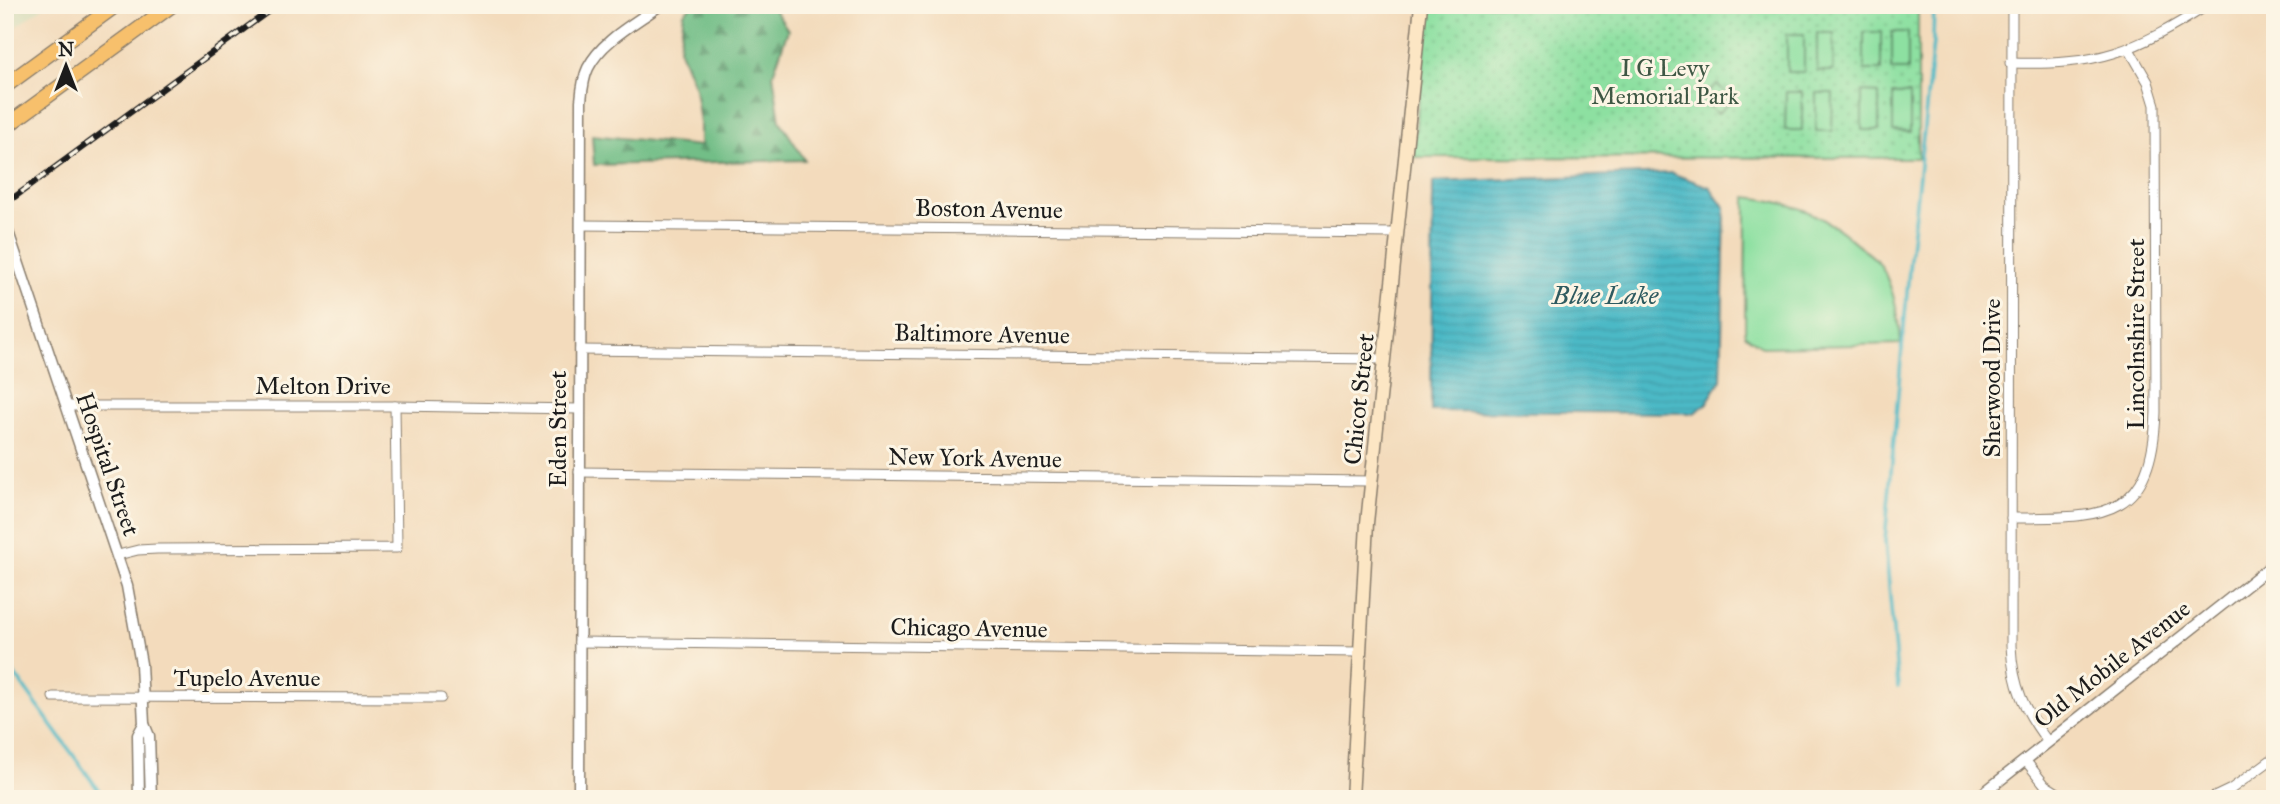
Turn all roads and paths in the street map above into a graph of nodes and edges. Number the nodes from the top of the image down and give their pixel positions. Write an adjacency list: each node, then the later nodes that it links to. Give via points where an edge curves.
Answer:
1 (116, 5): 9 (main road)
2 (172, 5): 10 (main road)
3 (660, 5): 12 (street, Eden Street, via 616,37 592,62 584,80)
4 (1421, 5): 13 (main road, Chicot Street)
5 (2012, 5): 8 (street, Sherwood Drive)
6 (2207, 5): 7 (street)
7 (2129, 49): 8 (street, via 2066,64); 21 (street, Lincolnshire Street, via 2155,105 2156,412 2152,456 2133,493 2109,509 2081,517)
8 (2010, 63): 21 (street, Sherwood Drive)
9 (5, 86)
10 (5, 127)
11 (5, 223): 17 (street, Hospital Street)
12 (581, 225): 13 (street, Boston Avenue); 14 (street, Eden Street)
13 (1397, 233): 15 (main road, Chicot Street)
14 (580, 350): 15 (street, Baltimore Avenue); 18 (street, Eden Street)
15 (1384, 359): 20 (main road, Chicot Street)
16 (395, 405): 17 (street, Melton Drive); 18 (street, Melton Drive); 22 (street, via 397,548 157,550)
17 (67, 406): 22 (street, Hospital Street)
18 (579, 409): 19 (street, Eden Street)
19 (579, 472): 20 (street, New York Avenue); 24 (street, Eden Street)
20 (1371, 481): 25 (main road, Chicot Street)
21 (2011, 518): 30 (street, Sherwood Drive, via 2012,664 2021,701)
22 (118, 555): 27 (street, Hospital Street, via 133,612)
23 (2275, 563): 30 (street, Old Mobile Avenue)
24 (579, 642): 25 (street, Chicago Avenue); 35 (street, Eden Street)
25 (1359, 652): 36 (main road, Chicot Street)
26 (53, 697): 27 (street, Tupelo Avenue)
27 (144, 697): 28 (street, Tupelo Avenue); 29 (street, Hospital Street)
28 (441, 698)
29 (145, 724): 33 (street, Hospital Street, via 138,735); 34 (street, Hospital Street)
30 (2048, 742): 32 (street, Old Mobile Avenue)
31 (2275, 757): 39 (street)
32 (2025, 760): 37 (street, Old Mobile Avenue); 38 (street, via 2045,785)
33 (139, 799)
34 (151, 799)
35 (579, 799)
36 (1352, 799)
37 (1976, 799)
38 (2067, 799)
39 (2210, 799)

